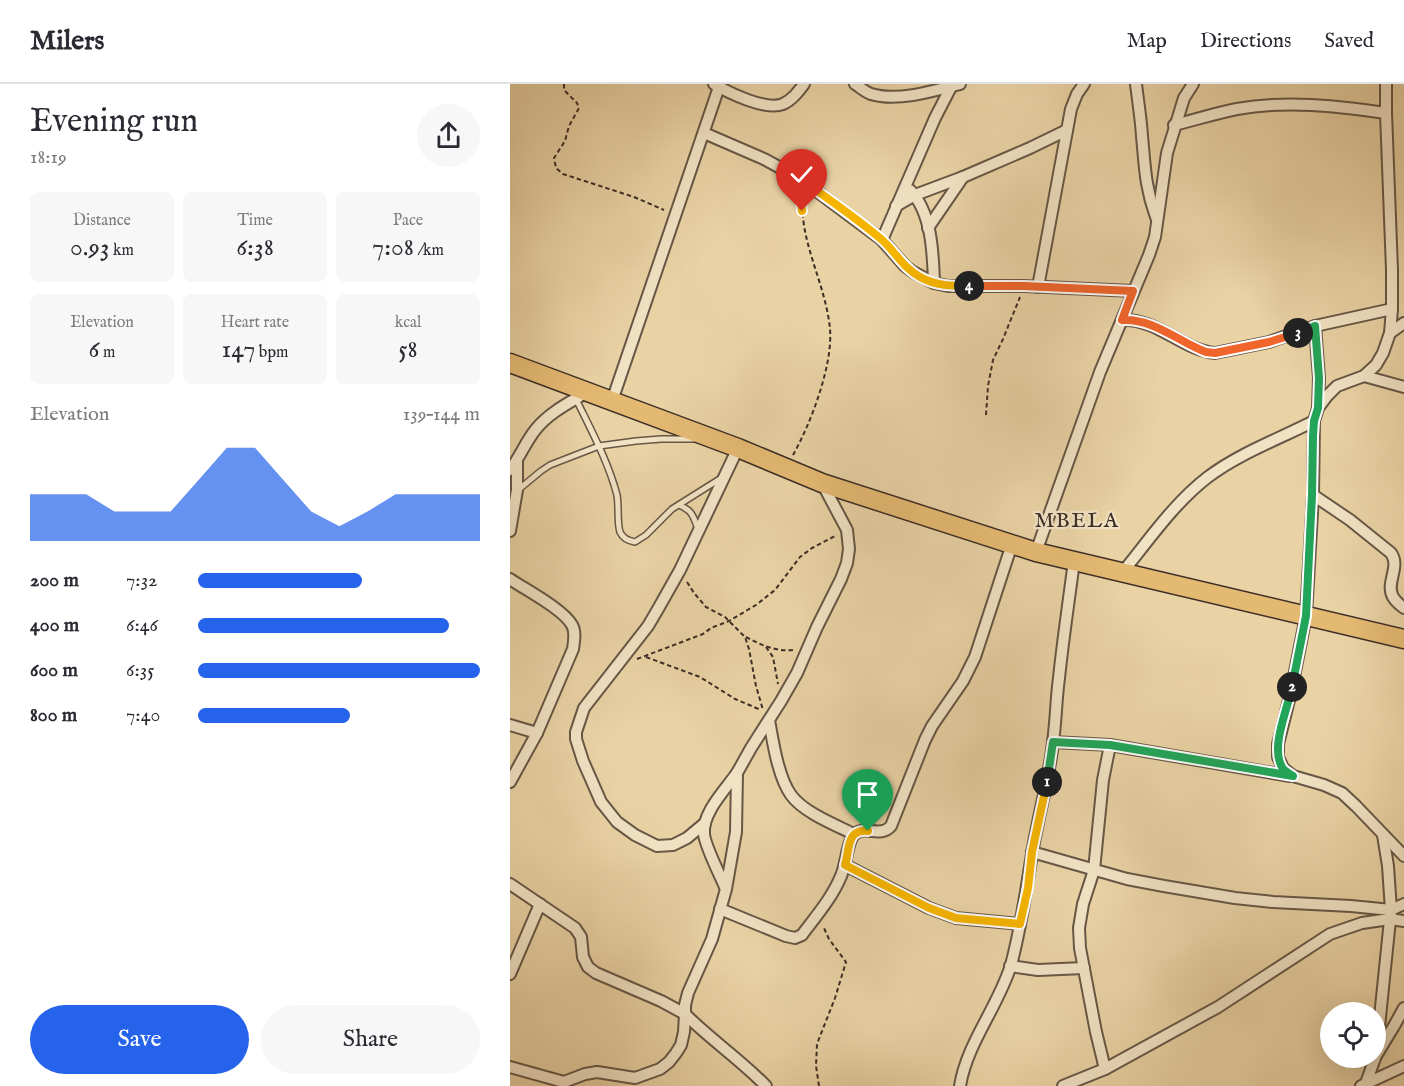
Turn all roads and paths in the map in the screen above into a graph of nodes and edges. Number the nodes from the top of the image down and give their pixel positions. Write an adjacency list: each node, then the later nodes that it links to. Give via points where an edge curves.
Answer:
1 (564, 84): 19 (path, via 564,90 579,108 554,158 556,168 562,174)
2 (804, 84): 8 (street, via 794,97 771,106)
3 (855, 84): 9 (street, via 869,93 896,97)
4 (1084, 84): 12 (street, via 1071,109)
5 (1136, 84): 20 (street, via 1146,181)
6 (1193, 84): 11 (street)
7 (1386, 84): 10 (street)
8 (717, 85): 13 (street)
9 (956, 85): 16 (street, via 935,118)
10 (1386, 112): 11 (street, via 1278,105 1236,109); 27 (street)
11 (1174, 126): 20 (street)
12 (1068, 130): 14 (street); 25 (street)
13 (704, 133): 15 (street); 19 (street)
14 (963, 177): 17 (street); 21 (street)
15 (799, 178): 22 (street); 44 (path, via 805,235 827,310 830,340 811,418)
16 (905, 184): 17 (street); 18 (street)
17 (915, 195): 18 (street); 21 (street)
18 (896, 206): 22 (street)
19 (675, 215): 36 (street)
20 (1157, 218): 26 (street, via 1155,237)
21 (928, 228): 23 (street)
22 (882, 240): 23 (street, via 904,266)
23 (934, 283): 24 (street)
24 (1024, 286): 25 (street); 38 (path, via 993,360)
25 (1038, 287): 26 (street)
26 (1133, 291): 28 (street)
27 (1392, 309): 30 (street); 31 (street)
28 (1122, 320): 30 (street, via 1139,320 1215,353 1269,342); 55 (street)
29 (1404, 323): 31 (street)
30 (1315, 326): 37 (street)
31 (1390, 333): 33 (street, via 1376,365)
32 (510, 363): 35 (highway)
33 (1364, 376): 34 (street); 37 (street, via 1337,386)
34 (1404, 387)
35 (581, 395): 36 (highway); 41 (lane); 43 (street, via 536,429)
36 (612, 401): 40 (highway)
37 (1318, 408): 39 (street)
38 (986, 415)
39 (1314, 421): 49 (street); 58 (street, via 1208,477 1171,513)
40 (713, 439): 41 (lane, via 661,439); 42 (highway)
41 (599, 446): 48 (lane, via 550,465); 50 (lane, via 617,497 622,536 635,542)
42 (738, 448): 44 (highway); 46 (street)
43 (517, 460): 45 (street); 48 (street)
44 (786, 468): 47 (highway)
45 (510, 470)
46 (723, 476): 50 (lane); 51 (street)
47 (822, 483): 52 (street); 54 (highway)
48 (517, 490): 53 (street)
49 (1312, 495): 60 (street, via 1391,553 1396,564 1391,593); 61 (street)
50 (679, 505): 51 (lane, via 693,514)
51 (698, 529): 57 (street)
52 (848, 530): 62 (path, via 800,557 775,590); 66 (street, via 849,549 842,579)
53 (510, 531)
54 (1012, 544): 55 (highway); 79 (street, via 975,657 925,740 891,826 884,832 861,830)
55 (1036, 552): 56 (highway)
56 (1074, 561): 58 (highway); 73 (street)
57 (680, 570): 62 (path, via 706,607); 68 (street, via 648,626)
58 (1122, 573): 61 (highway)
59 (510, 579): 72 (street, via 555,608 573,626 575,636)
60 (1404, 608)
61 (1306, 616): 64 (highway); 76 (street, via 1278,744 1283,768)
62 (729, 621): 63 (path); 67 (path)
63 (745, 637): 65 (path); 67 (path, via 763,711 700,677)
64 (1404, 639)
65 (765, 647): 66 (path, via 786,651); 69 (path, via 772,657)
66 (809, 648): 69 (street)
67 (644, 656): 68 (path)
68 (617, 666): 78 (street, via 584,708 576,732 601,802 617,822 657,846 687,838)
69 (782, 701): 70 (street)
70 (769, 720): 75 (street); 79 (street, via 781,775 791,796 808,811)
71 (510, 725): 72 (street)
72 (537, 733): 77 (street)
73 (1053, 742): 74 (street); 81 (street)
74 (1110, 745): 76 (street); 84 (street)
75 (737, 773): 78 (street); 86 (street, via 736,832)
76 (1293, 776): 80 (street, via 1342,793)
77 (510, 782)
78 (705, 823): 86 (street, via 704,836)
79 (854, 834): 83 (street)
80 (1383, 835): 82 (street); 91 (street)
81 (1032, 852): 84 (street); 93 (street)
82 (1404, 856)
83 (845, 865): 90 (street); 93 (street, via 947,915)
84 (1094, 870): 91 (street, via 1235,898 1351,906); 95 (street, via 1079,928)
85 (510, 884): 87 (street)
86 (726, 889): 89 (street)
87 (540, 904): 96 (street); 99 (street, via 575,928 588,967)
88 (1404, 904): 91 (street)
89 (720, 909): 90 (street, via 795,938 802,935); 99 (street, via 712,939 688,993)
90 (820, 911): 107 (path, via 825,931 846,962 817,1044)
91 (1391, 914): 92 (street); 97 (street); 104 (street, via 1330,934 1218,1007)
92 (1404, 921)
93 (1020, 924): 94 (street)
94 (1010, 966): 95 (street, via 1038,970); 108 (street, via 965,1065)
95 (1084, 968): 104 (street)
96 (510, 974)
97 (1381, 1002)
98 (1404, 1008): 100 (street)
99 (685, 1014): 102 (street, via 681,1045 669,1062 635,1078 597,1072 564,1082); 106 (street)
100 (1386, 1039)
101 (1404, 1066): 105 (street)
102 (510, 1067)
103 (1370, 1068): 105 (street)
104 (1105, 1070): 109 (street)
105 (1364, 1085)
106 (766, 1086)
107 (819, 1086)
108 (960, 1086)
109 (1063, 1086)

